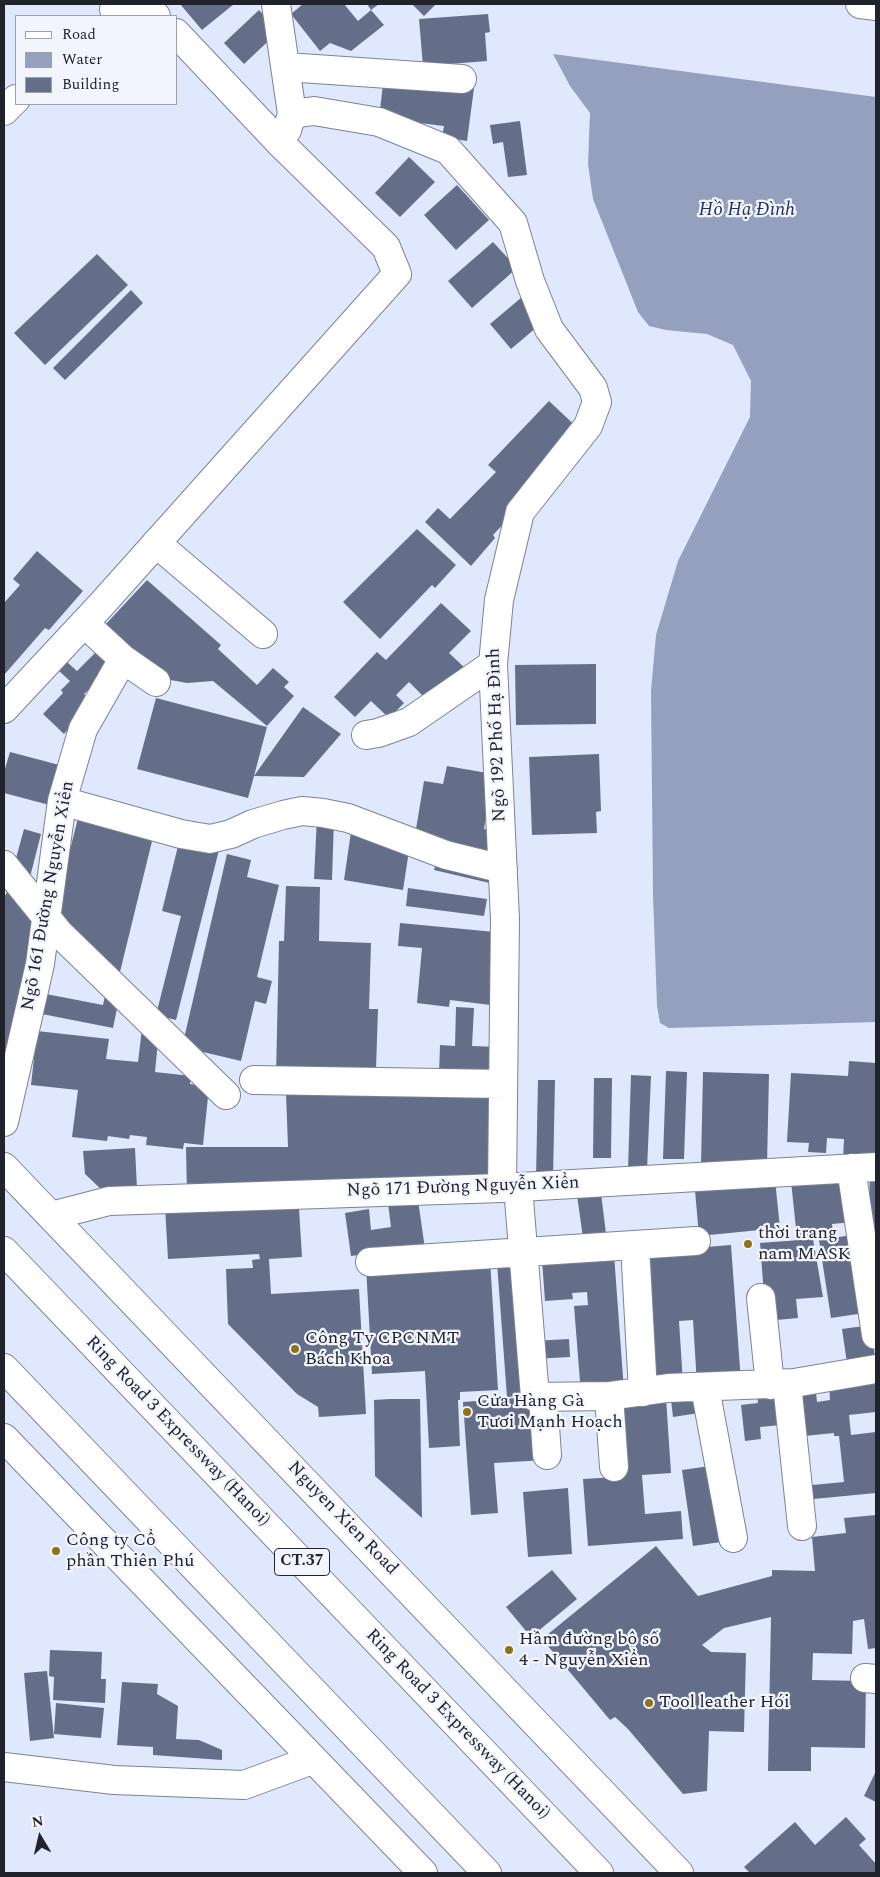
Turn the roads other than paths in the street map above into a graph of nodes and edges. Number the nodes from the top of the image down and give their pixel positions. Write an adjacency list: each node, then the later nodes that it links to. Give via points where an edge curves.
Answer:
1 (276, 4): 7 (main road)
2 (860, 4): 3 (main road)
3 (876, 6)
4 (110, 10): 5 (main road, via 133,10)
5 (152, 15)
6 (178, 35): 12 (main road)
7 (286, 67): 8 (main road); 11 (main road)
8 (462, 79)
9 (15, 100): 10 (main road)
10 (4, 111)
11 (292, 114): 12 (main road, via 288,130); 17 (main road, Ngõ 192 Phố Hạ Đình, via 314,111 379,122 448,150 513,223 530,281 549,329 592,388 597,402 588,426 520,512 498,600)
12 (278, 141): 13 (main road, via 386,247 397,274)
13 (156, 543): 14 (main road); 15 (main road)
14 (84, 623): 16 (main road); 19 (main road)
15 (263, 634)
16 (123, 659): 18 (main road); 21 (main road, Ngõ 161 Đường Nguyễn Xiển, via 83,729)
17 (492, 664): 20 (main road, via 409,722); 23 (main road, Ngõ 192 Phố Hạ Đình)
18 (156, 682)
19 (4, 710)
20 (366, 735)
21 (62, 801): 23 (main road, via 210,839 282,815 302,811 322,813 348,818 446,855); 24 (main road, Ngõ 161 Đường Nguyễn Xiển)
22 (4, 865): 24 (main road)
23 (503, 869): 26 (main road, Ngõ 192 Phố Hạ Đình)
24 (47, 918): 27 (main road); 28 (main road, Ngõ 161 Đường Nguyễn Xiển, via 40,964)
25 (254, 1080): 26 (main road)
26 (503, 1084): 31 (main road, Ngõ 192 Phố Hạ Đình)
27 (226, 1095)
28 (4, 1122)
29 (4, 1167): 32 (main road, Nguyen Xien Road)
30 (864, 1167): 31 (main road, Ngõ 171 Đường Nguyễn Xiển); 39 (main road)
31 (510, 1188): 32 (main road, Ngõ 171 Đường Nguyễn Xiển, via 109,1201); 36 (main road, Ngõ 192 Phố Hạ Đình)
32 (51, 1216): 59 (main road, Nguyen Xien Road)
33 (696, 1242): 34 (main road)
34 (635, 1245): 36 (main road); 45 (main road)
35 (4, 1251): 58 (main road, Ring Road 3 Expressway (Hanoi) / CT.37)
36 (524, 1253): 37 (main road); 47 (main road, Ngõ 192 Phố Hạ Đình, via 533,1386 535,1397)
37 (370, 1262)
38 (761, 1298): 42 (main road)
39 (876, 1335)
40 (4, 1368): 57 (main road)
41 (876, 1369): 42 (main road)
42 (779, 1384): 44 (main road); 51 (main road)
43 (4, 1387): 56 (main road)
44 (705, 1388): 45 (main road); 52 (main road)
45 (643, 1392): 46 (main road)
46 (609, 1396): 47 (main road); 50 (main road)
47 (543, 1398): 49 (main road)
48 (4, 1438): 53 (main road)
49 (547, 1455)
50 (614, 1467)
51 (802, 1526)
52 (733, 1538)
53 (312, 1760): 54 (main road, via 244,1785 114,1780); 55 (main road)
54 (4, 1767)
55 (423, 1873)
56 (473, 1873)
57 (488, 1873)
58 (599, 1873)
59 (679, 1873)

